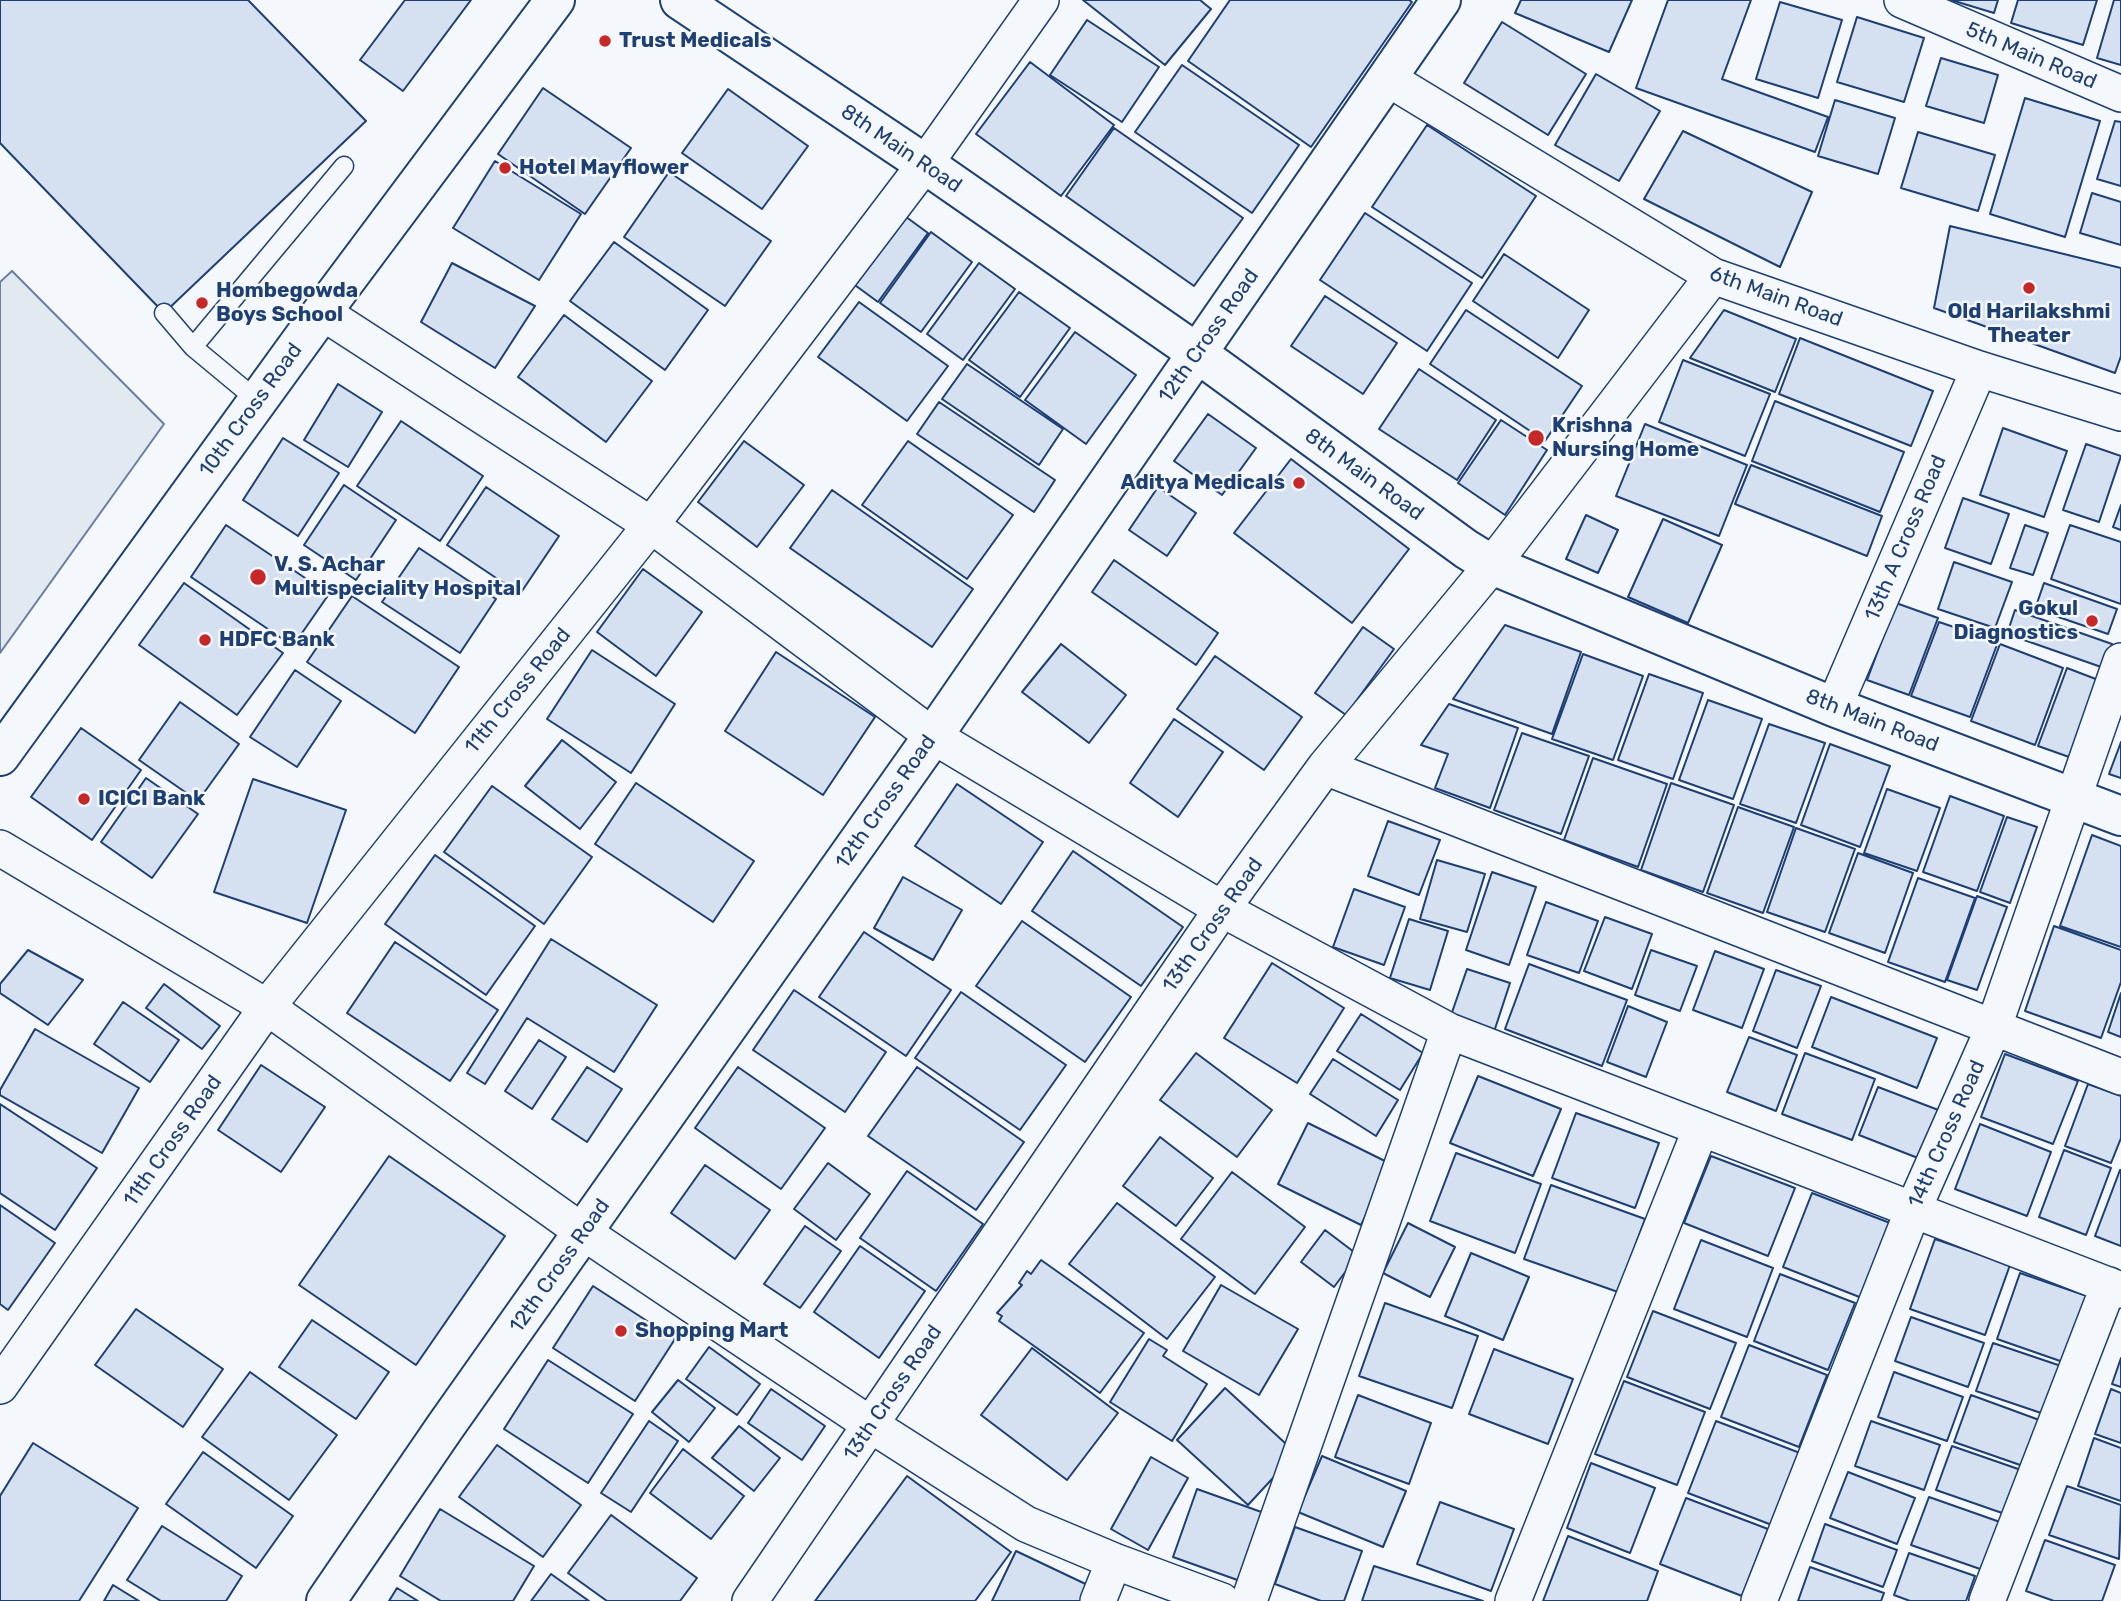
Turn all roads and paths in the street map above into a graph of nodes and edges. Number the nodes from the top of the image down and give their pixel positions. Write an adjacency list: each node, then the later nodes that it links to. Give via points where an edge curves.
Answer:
1 (555, 0): 11 (main road, 10th Cross Road)
2 (680, 0): 8 (main road, 8th Main Road)
3 (1041, 0): 8 (street, 11th Cross Road)
4 (1441, 0): 6 (main road, 12th Cross Road)
5 (1902, 0): 7 (street, 5th Main Road)
6 (1387, 78): 10 (street, 6th Main Road); 14 (main road, 12th Cross Road)
7 (2121, 94)
8 (925, 164): 14 (main road, 8th Main Road); 18 (street, 11th Cross Road)
9 (344, 166): 13 (lane)
10 (1713, 276): 15 (street, 6th Main Road); 19 (street, 13th Cross Road)
11 (322, 312): 16 (main road, 10th Cross Road); 18 (street)
12 (164, 313): 13 (lane)
13 (193, 347): 16 (lane)
14 (1197, 353): 19 (main road, 8th Main Road); 22 (main road, 12th Cross Road)
15 (1979, 369): 17 (street, 6th Main Road); 21 (street, 13th A Cross Road)
16 (258, 401): 23 (main road, 10th Cross Road)
17 (2121, 413)
18 (651, 524): 22 (street); 29 (street, 11th Cross Road)
19 (1492, 565): 21 (main road, 8th Main Road); 24 (street, 13th Cross Road)
20 (2121, 661): 25 (street, 14th Cross Road)
21 (1833, 707): 25 (main road, 8th Main Road)
22 (933, 736): 28 (street); 35 (main road, 12th Cross Road)
23 (0, 756)
24 (1325, 767): 28 (street, 13th Cross Road); 30 (street)
25 (2074, 799): 26 (main road, 8th Main Road); 30 (street, 14th Cross Road)
26 (2121, 816)
27 (0, 848): 29 (street)
28 (1222, 909): 31 (street); 38 (street, 13th Cross Road)
29 (267, 1007): 35 (street); 37 (street, 11th Cross Road)
30 (1993, 1029): 32 (street); 34 (street, 14th Cross Road)
31 (1449, 1031): 33 (street); 44 (street)
32 (2121, 1077)
33 (1701, 1128): 34 (street); 45 (street)
34 (1913, 1210): 36 (street); 46 (street, 14th Cross Road)
35 (583, 1233): 38 (street); 40 (main road, 12th Cross Road)
36 (2115, 1288): 47 (street)
37 (0, 1386)
38 (872, 1425): 39 (street, via 1026,1524); 41 (street, 13th Cross Road)
39 (1114, 1561): 42 (street); 43 (street)
40 (326, 1601)
41 (750, 1601)
42 (1098, 1601)
43 (1222, 1601)
44 (1249, 1601)
45 (1513, 1601)
46 (1759, 1601)
47 (1987, 1601)

